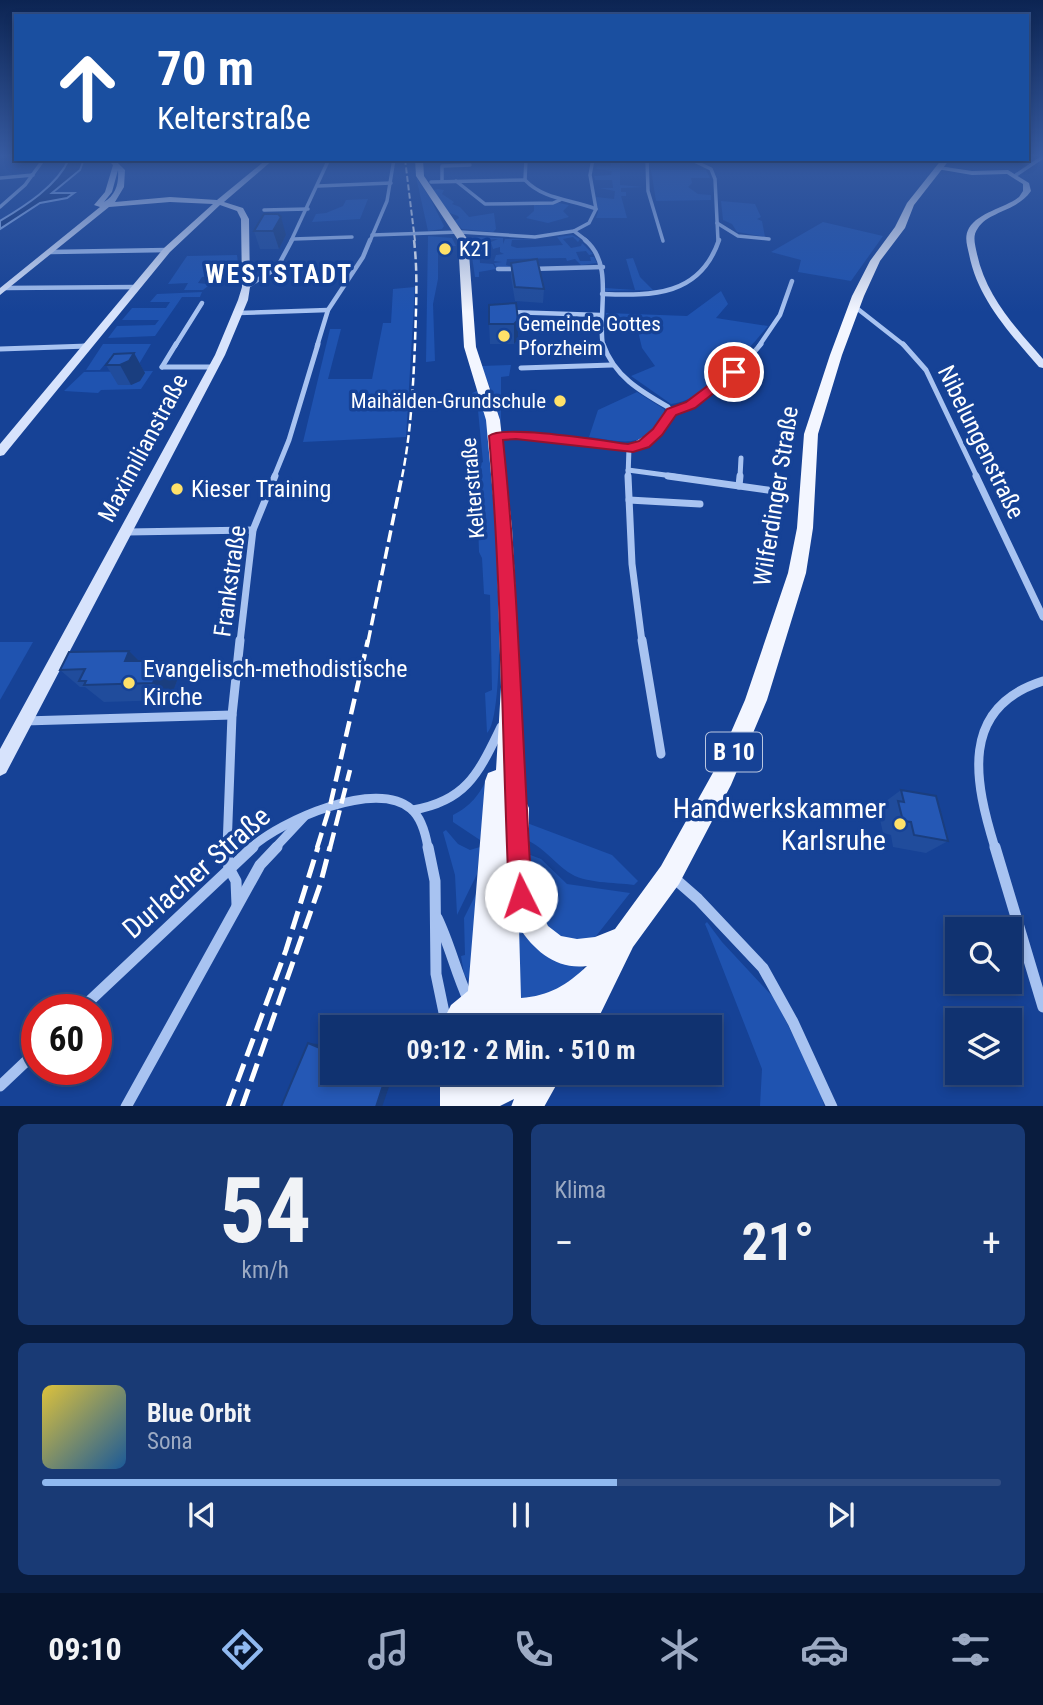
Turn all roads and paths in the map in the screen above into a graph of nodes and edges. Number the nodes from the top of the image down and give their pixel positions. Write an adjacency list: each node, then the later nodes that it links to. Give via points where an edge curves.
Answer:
1 (308, 208): 22 (street)
2 (95, 209): 25 (main road)
3 (103, 209): 25 (main road)
4 (212, 209): 16 (main road)
5 (235, 209): 15 (main road)
6 (264, 209): 7 (street)
7 (281, 209)
8 (384, 209): 20 (street, Frankstraße)
9 (443, 209): 18 (main road, Kelterstraße)
10 (596, 209): 19 (street, via 589,223)
11 (652, 209): 24 (street)
12 (717, 209): 17 (street)
13 (908, 209): 36 (main road, Wilferdinger Straße / B 10, via 900,229 870,270)
14 (1005, 209): 44 (main road, via 971,231 981,284 988,300)
15 (240, 210): 16 (main road); 32 (main road, Maximilianstraße, via 245,219)
16 (206, 214): 26 (main road)
17 (718, 223): 23 (street, via 738,236); 34 (street, via 718,246 691,281 664,292)
18 (460, 232): 19 (street, via 535,237); 20 (street); 48 (main road, Kelterstraße, via 466,259 470,347)
19 (574, 232): 28 (street, via 600,257)
20 (372, 236): 37 (street, Frankstraße)
21 (352, 237): 22 (street)
22 (293, 239): 32 (street, via 277,268)
23 (769, 239)
24 (663, 242)
25 (59, 245): 27 (main road)
26 (167, 250): 27 (street); 31 (main road)
27 (50, 252): 33 (main road)
28 (603, 267): 29 (street); 34 (street)
29 (498, 269)
30 (792, 281): 47 (street, via 776,325 748,361 691,405)
31 (138, 287): 33 (street); 41 (main road)
32 (246, 287): 38 (main road, Maximilianstraße)
33 (2, 290)
34 (602, 294): 40 (street)
35 (202, 303): 45 (street, via 162,368)
36 (854, 306): 59 (street, Nibelungenstraße, via 912,352 926,370); 69 (main road, Wilferdinger Straße / B 10, via 811,434 803,548 783,624 723,777)
37 (328, 310): 38 (street); 57 (street, Frankstraße, via 289,440)
38 (238, 313): 45 (main road, Maximilianstraße)
39 (504, 313): 40 (street)
40 (600, 315): 43 (street, via 601,340)
41 (89, 346): 42 (street); 50 (main road)
42 (2, 350)
43 (612, 365): 46 (street); 47 (street)
44 (1043, 365)
45 (213, 367): 58 (main road, Maximilianstraße)
46 (521, 368)
47 (671, 412): 49 (street, via 644,444)
48 (495, 436): 49 (street); 63 (main road, Kelterstraße, via 504,528)
49 (629, 449): 52 (street)
50 (0, 452)
51 (741, 458): 53 (street)
52 (628, 470): 53 (street); 55 (street)
53 (738, 486): 54 (street)
54 (775, 491)
55 (629, 500): 56 (street); 64 (street, via 639,621)
56 (700, 504)
57 (253, 530): 58 (street); 61 (street, Frankstraße)
58 (127, 531): 62 (main road, Maximilianstraße)
59 (1043, 617)
60 (1043, 681): 76 (street, via 1020,690 1001,706 986,729 977,764 985,815)
61 (232, 715): 62 (street); 68 (street, Frankstraße, via 225,836)
62 (24, 721): 65 (main road, Maximilianstraße)
63 (506, 725): 66 (street, Kelterstraße, via 465,791 442,804); 72 (main road, via 521,896 531,924 546,941 577,953); 77 (main road, Kelterstraße, via 504,842)
64 (661, 754)
65 (0, 767)
66 (413, 810): 67 (street, Durlacher Straße, via 374,797); 71 (street, via 430,851)
67 (306, 814): 68 (street, Durlacher Straße, via 256,844); 70 (street, via 260,865)
68 (229, 867): 70 (street, Frankstraße, via 236,881); 75 (street, Durlacher Straße)
69 (670, 875): 72 (main road, Wilferdinger Straße / B 10); 88 (street, via 763,968)
70 (236, 905): 86 (street)
71 (437, 918): 77 (street, via 451,947 455,971); 78 (street, via 434,950)
72 (624, 938): 73 (main road, Wilferdinger Straße / B 10)
73 (609, 964): 74 (main road, Wilferdinger Straße / B 10); 80 (main road, B 10)
74 (584, 988): 77 (main road, Wilferdinger Straße / B 10, via 540,1011); 79 (main road, Wilferdinger Straße / B 10)
75 (97, 994)
76 (1043, 1007)
77 (491, 1013)
78 (445, 1015)
79 (565, 1015)
80 (585, 1015)
81 (21, 1066): 84 (street)
82 (455, 1085): 87 (main road)
83 (465, 1085): 85 (main road, via 478,1094)
84 (0, 1086)
85 (509, 1092)
86 (127, 1106)
87 (454, 1106)
88 (832, 1106)

